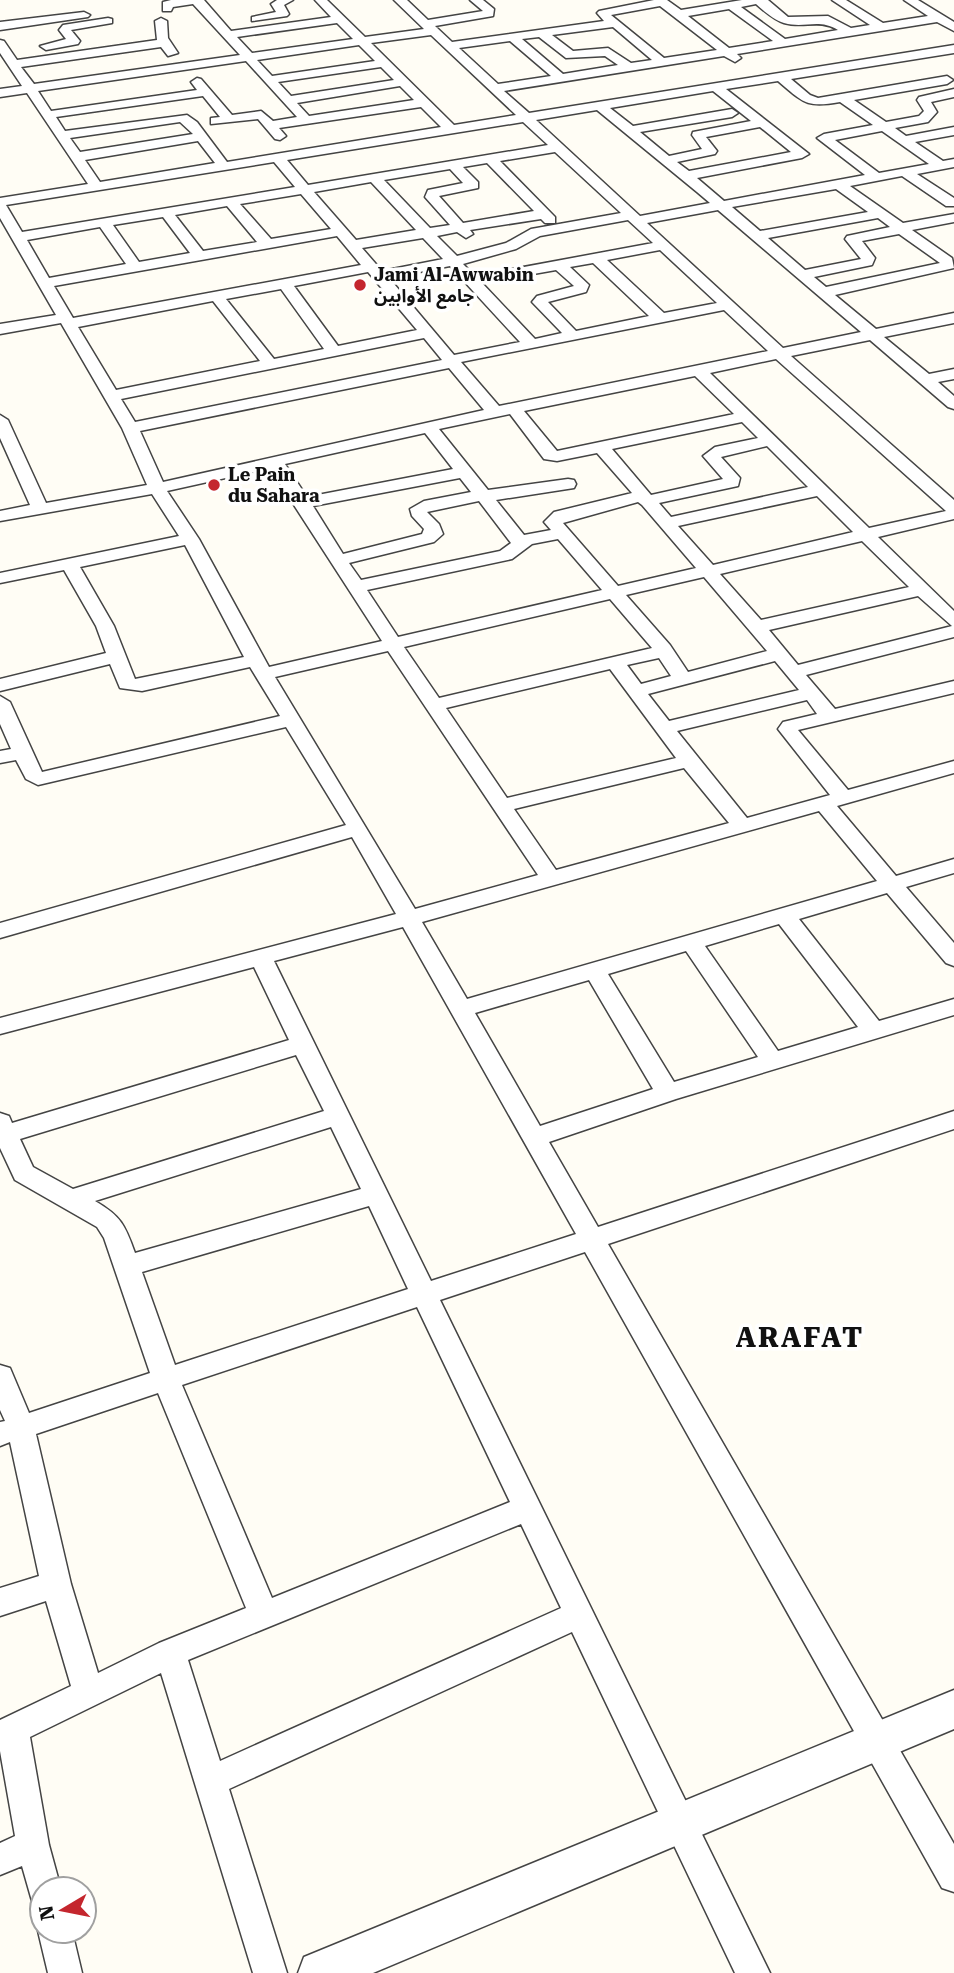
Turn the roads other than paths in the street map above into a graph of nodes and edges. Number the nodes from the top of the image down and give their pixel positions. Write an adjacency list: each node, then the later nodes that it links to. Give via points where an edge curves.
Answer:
1 (197, 0): 18 (street); 29 (street, via 167,4 160,32)
2 (287, 0): 18 (street, via 277,4 283,14)
3 (321, 0): 16 (street)
4 (400, 0): 23 (street)
5 (592, 0): 13 (street)
6 (759, 0): 12 (street); 24 (street, via 785,20 828,19)
7 (838, 0): 21 (street)
8 (910, 0): 15 (street)
9 (661, 1): 13 (street); 14 (street)
10 (479, 2): 11 (street); 23 (street, via 489,14)
11 (495, 2)
12 (730, 5): 14 (street); 30 (street)
13 (606, 11): 17 (street, via 603,14)
14 (679, 14): 34 (street)
15 (939, 18): 21 (street); 22 (street)
16 (339, 19): 26 (street); 28 (street)
17 (615, 23): 25 (street); 36 (street)
18 (218, 24): 26 (street)
19 (0, 26): 20 (street)
20 (111, 26): 29 (street); 32 (street, via 67,27 74,41); 39 (street)
21 (881, 27): 24 (street)
22 (954, 27)
23 (429, 28): 28 (street); 31 (street)
24 (849, 32): 30 (street)
25 (541, 33): 27 (street); 41 (street, via 570,55 608,52)
26 (228, 35): 35 (street)
27 (512, 37): 31 (street); 44 (street)
28 (360, 41): 35 (street); 37 (street)
29 (163, 43): 40 (street)
30 (785, 44): 34 (street)
31 (450, 46): 51 (street)
32 (13, 48): 39 (street)
33 (954, 49): 38 (street, via 925,58)
34 (728, 52): 36 (street); 47 (street)
35 (249, 57): 40 (street); 46 (street)
36 (662, 62): 41 (street)
37 (383, 63): 46 (street); 48 (street)
38 (865, 63): 43 (street); 50 (street)
39 (13, 64): 52 (street)
40 (185, 67): 52 (street); 53 (street)
41 (629, 67): 44 (street)
42 (943, 70): 45 (street)
43 (781, 77): 47 (street); 56 (street, via 810,101)
44 (561, 78): 51 (street)
45 (954, 78): 50 (street)
46 (270, 80): 57 (street)
47 (762, 80): 49 (street)
48 (403, 82): 57 (street); 58 (street)
49 (715, 87): 59 (street); 60 (street)
50 (905, 87): 56 (street)
51 (497, 88): 62 (street)
52 (30, 89): 54 (street); 61 (street)
53 (206, 92): 61 (street); 63 (street)
54 (0, 93)
55 (954, 93): 68 (street, via 923,100 931,112 926,118)
56 (843, 98): 68 (street)
57 (289, 100): 64 (street)
58 (423, 103): 64 (street); 69 (street)
59 (600, 106): 62 (street); 70 (street)
60 (746, 110): 65 (street); 70 (street)
61 (47, 115): 72 (street)
62 (528, 117): 69 (street); 77 (street)
63 (229, 119): 66 (street); 67 (street, via 259,115)
64 (306, 120): 67 (street)
65 (763, 123): 76 (street); 82 (street, via 701,134 698,137 710,151)
66 (192, 125): 72 (street, via 178,118); 73 (street)
67 (271, 125): 78 (street)
68 (884, 126): 74 (street, via 826,136); 75 (street)
69 (451, 130): 78 (street)
70 (632, 130): 82 (street)
71 (954, 131): 75 (street)
72 (61, 135): 79 (street)
73 (201, 137): 79 (street); 85 (street)
74 (826, 140): 76 (street); 88 (street)
75 (904, 140): 84 (street)
76 (793, 145): 87 (street, via 802,154)
77 (559, 147): 81 (street); 100 (street)
78 (296, 155): 80 (street)
79 (76, 157): 91 (street)
80 (278, 158): 85 (street); 92 (street)
81 (491, 159): 83 (street); 98 (street)
82 (668, 160): 87 (street)
83 (454, 164): 89 (street); 102 (street, via 472,185 432,197)
84 (948, 164): 86 (street)
85 (223, 166): 91 (street)
86 (905, 172): 88 (street); 96 (street)
87 (686, 176): 95 (street)
88 (876, 177): 90 (street)
89 (375, 178): 92 (street); 106 (street)
90 (838, 184): 95 (street); 99 (street)
91 (97, 187): 94 (street)
92 (305, 189): 93 (street); 105 (street)
93 (231, 202): 97 (street); 109 (street)
94 (0, 204): 108 (street)
95 (720, 206): 100 (street); 107 (street)
96 (953, 207): 104 (street)
97 (166, 212): 101 (street); 115 (street)
98 (543, 214): 102 (street); 103 (street)
99 (879, 214): 104 (street); 107 (street)
100 (636, 217): 103 (street); 111 (street)
101 (104, 223): 108 (street); 119 (street)
102 (458, 225): 106 (street); 114 (street)
103 (557, 228): 114 (street, via 536,232)
104 (901, 229): 113 (street); 121 (street, via 852,239 867,262)
105 (342, 231): 109 (street); 110 (street)
106 (426, 231): 110 (street); 117 (street)
107 (755, 236): 121 (street)
108 (17, 237): 123 (street)
109 (267, 244): 115 (street)
110 (353, 245): 120 (street)
111 (665, 245): 116 (street); 127 (street)
112 (954, 245): 113 (street)
113 (930, 249): 125 (street, via 948,266)
114 (485, 255): 117 (street)
115 (199, 256): 119 (street)
116 (596, 258): 118 (street); 129 (street)
117 (455, 262): 120 (street); 122 (street)
118 (559, 265): 122 (street); 134 (street, via 582,289 539,302)
119 (135, 267): 123 (street)
120 (376, 272): 124 (street); 132 (street)
121 (801, 275): 125 (street)
122 (472, 281): 135 (street)
123 (44, 283): 130 (street)
124 (285, 284): 126 (street); 136 (street)
125 (821, 293): 133 (street)
126 (216, 296): 130 (street); 139 (street)
127 (729, 305): 129 (street); 137 (street)
128 (954, 317): 133 (street)
129 (661, 319): 134 (street)
130 (66, 321): 131 (street); 143 (street)
131 (0, 329)
132 (426, 333): 136 (street); 138 (street)
133 (872, 335): 137 (street); 142 (street)
134 (573, 336): 135 (street)
135 (531, 344): 138 (street)
136 (334, 351): 139 (street)
137 (780, 354): 140 (street); 164 (street)
138 (451, 362): 146 (street); 150 (street)
139 (271, 365): 143 (street)
140 (699, 371): 145 (street); 147 (street)
141 (954, 374): 142 (street)
142 (925, 380): 144 (street)
143 (111, 396): 150 (street)
144 (954, 404)
145 (514, 408): 146 (street); 154 (street, via 545,450)
146 (495, 412): 149 (street)
147 (744, 417): 151 (street); 153 (street)
148 (0, 421): 152 (street)
149 (429, 427): 155 (street); 156 (street)
150 (130, 428): 158 (street)
151 (769, 441): 159 (street); 161 (street, via 711,456 732,482)
152 (6, 445): 163 (street)
153 (600, 446): 154 (street); 161 (street)
154 (557, 456): 157 (street)
155 (274, 460): 158 (street); 162 (street)
156 (463, 472): 160 (street); 162 (street)
157 (568, 484): 160 (street, via 511,494); 167 (street)
158 (157, 488): 163 (street); 169 (street)
159 (820, 491): 166 (street); 168 (street)
160 (480, 494): 170 (street); 171 (street, via 419,509 433,528 434,534 428,538)
161 (644, 498): 166 (street); 167 (street)
162 (303, 503): 171 (street)
163 (40, 508): 165 (street)
164 (954, 511): 168 (street)
165 (0, 516)
166 (666, 523): 173 (street)
167 (561, 524): 170 (street); 177 (street)
168 (865, 534): 173 (street); 176 (street)
169 (190, 539): 172 (street); 186 (street)
170 (520, 542): 175 (street, via 506,555)
171 (339, 560): 175 (street)
172 (69, 564): 174 (street); 184 (street)
173 (706, 571): 177 (street); 179 (street)
174 (0, 578)
175 (356, 587): 181 (street)
176 (922, 590): 178 (street); 179 (street)
177 (614, 592): 181 (street); 182 (street)
178 (954, 621)
179 (757, 627): 183 (street)
180 (954, 631): 187 (street)
181 (393, 644): 186 (street); 194 (street)
182 (664, 651): 185 (street); 188 (street)
183 (779, 654): 187 (street); 188 (street)
184 (117, 656): 186 (street, via 124,681 134,686); 189 (street)
185 (615, 663): 191 (street); 194 (street)
186 (260, 667): 196 (street)
187 (794, 672): 192 (street)
188 (683, 679): 191 (street)
189 (0, 685)
190 (954, 687): 195 (street)
191 (636, 691): 197 (street)
192 (811, 693): 195 (street); 197 (street)
193 (0, 702): 198 (street)
194 (436, 704): 203 (street)
195 (829, 715): 202 (street, via 788,729)
196 (293, 719): 198 (street, via 43,779 33,775); 205 (street)
197 (664, 728): 200 (street)
198 (24, 752): 199 (street)
199 (0, 757)
200 (689, 761): 203 (street); 204 (street)
201 (954, 767): 202 (street)
202 (833, 800): 204 (street); 208 (street)
203 (503, 805): 207 (street)
204 (743, 826): 207 (street)
205 (358, 828): 210 (street); 211 (street)
206 (954, 866): 208 (street)
207 (551, 878): 210 (street)
208 (894, 884): 209 (street); 214 (street)
209 (784, 915): 212 (street); 219 (street)
210 (409, 918): 213 (street); 217 (street)
211 (0, 931)
212 (692, 943): 215 (street); 221 (street)
213 (261, 957): 218 (street); 220 (street)
214 (954, 958)
215 (594, 969): 217 (street); 222 (street)
216 (954, 1007): 219 (street)
217 (461, 1009): 226 (street)
218 (0, 1026)
219 (872, 1029): 221 (street)
220 (304, 1044): 223 (street); 225 (street)
221 (773, 1062): 222 (street)
222 (668, 1093): 226 (street)
223 (338, 1116): 227 (street); 228 (street)
224 (954, 1120): 229 (street)
225 (3, 1128): 228 (street, via 24,1173)
226 (534, 1138): 229 (street)
227 (376, 1194): 230 (street); 231 (street)
228 (68, 1200): 230 (street, via 106,1220)
229 (592, 1239): 231 (street); 244 (street)
230 (127, 1266): 233 (street)
231 (425, 1294): 233 (street); 235 (street)
232 (0, 1376): 234 (street)
233 (166, 1379): 234 (street); 239 (street)
234 (10, 1431): 236 (street)
235 (528, 1508): 238 (street); 239 (street)
236 (56, 1584): 237 (street); 241 (street)
237 (0, 1602)
238 (579, 1614): 245 (street); 246 (street)
239 (264, 1615): 240 (street)
240 (170, 1653): 241 (street); 245 (street)
241 (89, 1694): 243 (street)
242 (954, 1709): 244 (street)
243 (7, 1734): 247 (street)
244 (878, 1741): 246 (street); 250 (street)
245 (212, 1781): 254 (street)
246 (681, 1824): 252 (street); 256 (street)
247 (33, 1845): 248 (street); 249 (street)
248 (0, 1859)
249 (40, 1875)
250 (954, 1876)
251 (58, 1945): 253 (street)
252 (374, 1962): 255 (street)
253 (65, 1973)
254 (270, 1973)
255 (320, 1973)
256 (753, 1973)

